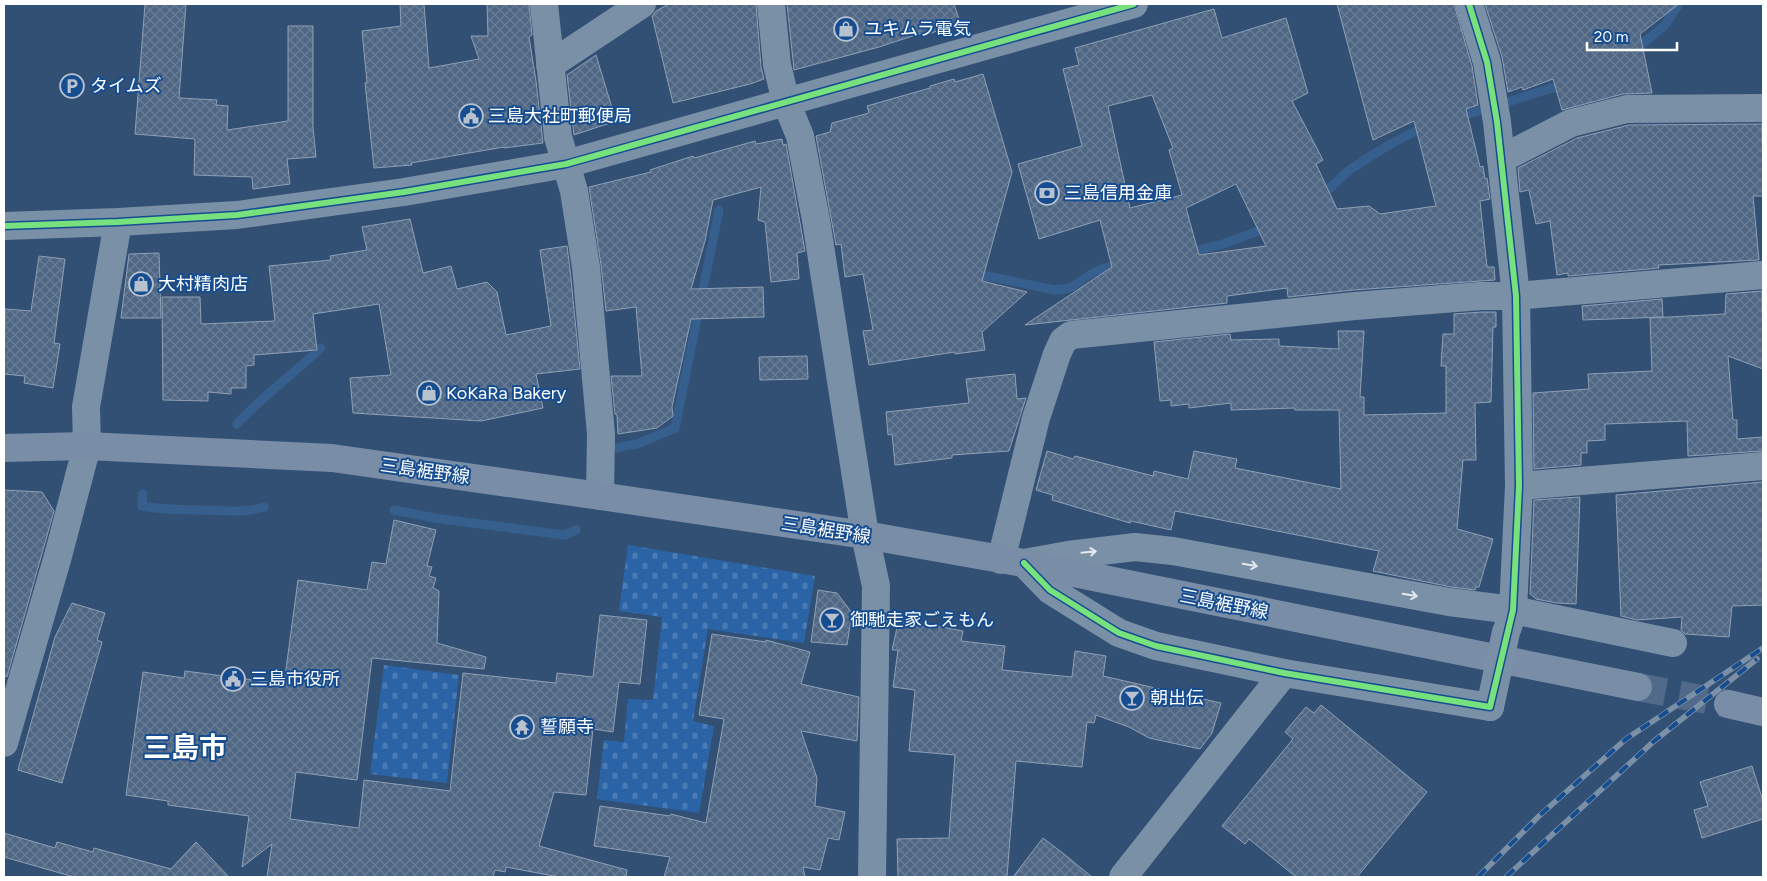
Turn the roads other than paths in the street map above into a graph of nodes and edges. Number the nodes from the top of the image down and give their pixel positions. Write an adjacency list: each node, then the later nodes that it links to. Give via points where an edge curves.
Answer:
1 (544, 4): 6 (street)
2 (642, 4): 6 (street)
3 (771, 4): 7 (street, via 777,65)
4 (1134, 4): 7 (street)
5 (1469, 4): 9 (street, via 1487,62)
6 (550, 65): 10 (street, via 558,136)
7 (786, 102): 10 (street); 20 (street, via 800,136 816,220)
8 (1763, 108): 9 (street, via 1627,109 1572,123)
9 (1501, 159): 14 (street)
10 (566, 164): 11 (street, via 404,192 236,215); 19 (street, via 574,191 586,267 601,434)
11 (118, 222): 12 (street); 15 (street, via 86,407)
12 (4, 226)
13 (1763, 275): 14 (street)
14 (1516, 296): 18 (street); 21 (street, via 1355,306 1072,335 1063,341 1056,354 1036,418)
15 (87, 446): 16 (main road, 三島裾野線); 19 (main road, 三島裾野線, via 332,458); 28 (street)
16 (4, 448)
17 (1763, 466): 18 (street)
18 (1520, 486): 22 (street)
19 (600, 496): 20 (main road, 三島裾野線)
20 (865, 535): 21 (main road, 三島裾野線); 29 (street, via 876,586)
21 (1013, 562): 22 (street, one-way to 22, via 1135,547 1173,551 1449,602); 24 (street, via 1050,590 1120,633 1156,646); 25 (main road, 三島裾野線)
22 (1510, 621): 23 (street); 24 (street, bridge, via 1490,707)
23 (1673, 644)
24 (1284, 673): 30 (street)
25 (1638, 688)
26 (1728, 704): 27 (main road)
27 (1763, 712)
28 (4, 743)
29 (872, 877)
30 (1123, 877)

